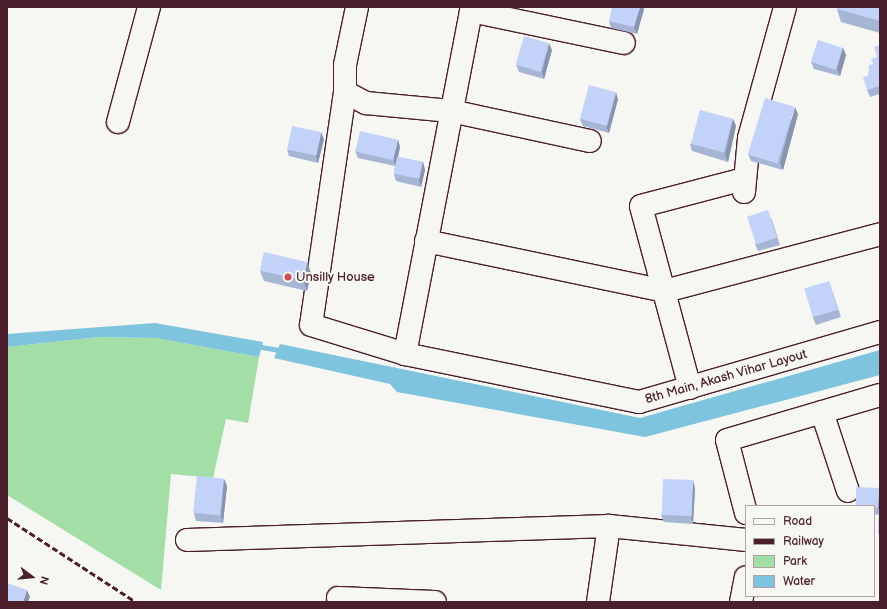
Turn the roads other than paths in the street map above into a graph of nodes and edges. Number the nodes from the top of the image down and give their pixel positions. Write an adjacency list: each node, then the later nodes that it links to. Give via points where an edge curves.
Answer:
1 (149, 7): 8 (street)
2 (357, 7): 6 (street, via 345,64)
3 (785, 7): 12 (street, via 749,138 744,186 641,206)
4 (471, 9): 5 (street); 7 (street)
5 (624, 43)
6 (345, 92): 7 (street, via 366,103); 14 (street, 8th Main, Akash Vihar Layout, via 311,325)
7 (451, 111): 9 (street); 11 (street)
8 (118, 122)
9 (590, 141)
10 (880, 234): 12 (street)
11 (426, 241): 12 (street); 14 (street)
12 (665, 291): 15 (street)
13 (880, 332): 15 (street, 8th Main, Akash Vihar Layout)
14 (405, 354): 15 (street, 8th Main, Akash Vihar Layout, via 639,402)
15 (690, 388)
16 (880, 395): 17 (street)
17 (822, 412): 18 (street); 19 (street, via 727,440)
18 (848, 491)
19 (745, 509)
20 (609, 526): 21 (street); 22 (street); 26 (street)
21 (187, 540)
22 (745, 540)
23 (745, 582): 27 (street)
24 (338, 598): 25 (street)
25 (435, 602)
26 (598, 602)
27 (741, 602)

